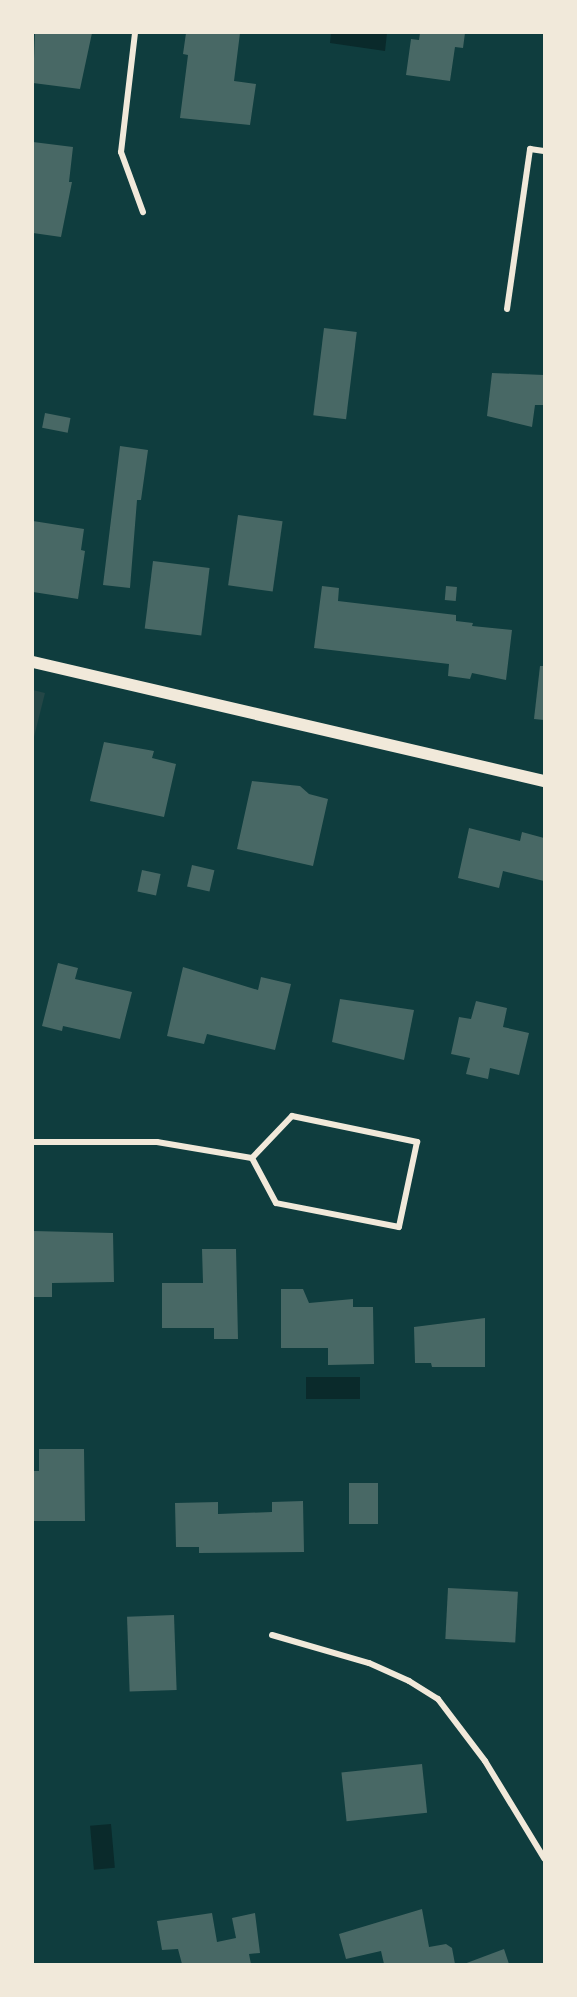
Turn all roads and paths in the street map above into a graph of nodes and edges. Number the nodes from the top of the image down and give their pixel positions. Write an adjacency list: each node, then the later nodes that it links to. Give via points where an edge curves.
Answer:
1 (135, 33): 3 (street, via 121,152)
2 (544, 150): 4 (street, via 530,149)
3 (143, 212)
4 (507, 309)
5 (33, 662): 6 (main road)
6 (544, 781)
7 (33, 1142): 8 (street, via 157,1142)
8 (252, 1158): 8 (street, via 292,1116 417,1142 399,1227 276,1203)
9 (272, 1635): 10 (street, via 369,1663 438,1699 466,1733)
10 (544, 1858)

